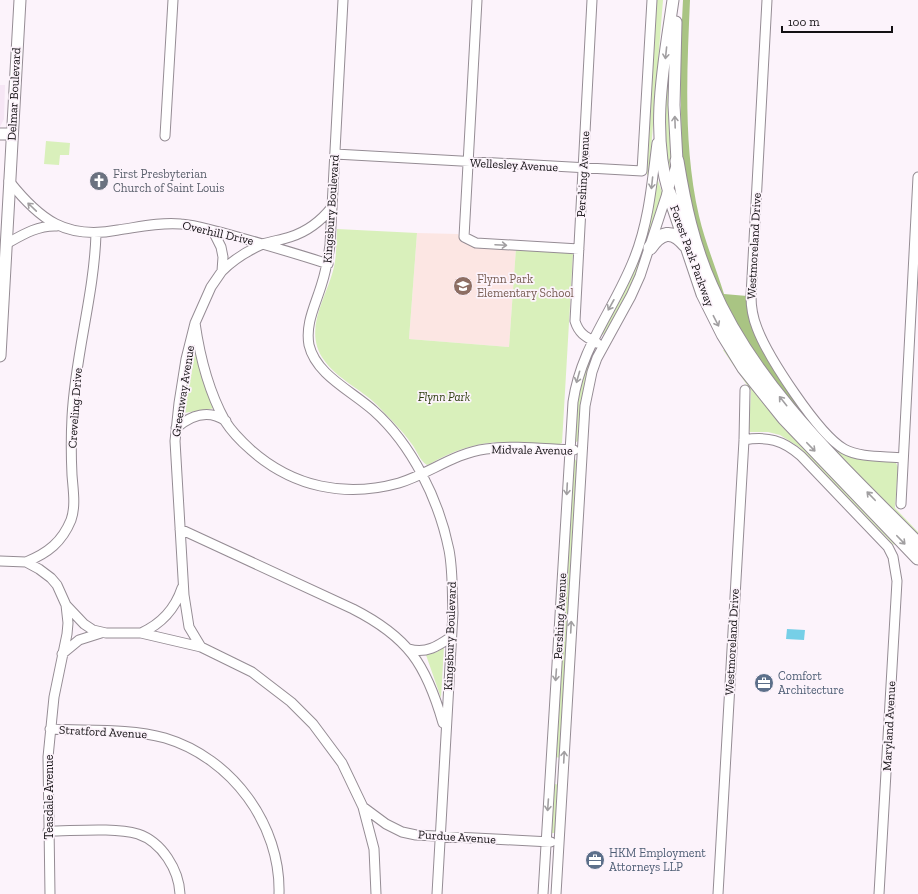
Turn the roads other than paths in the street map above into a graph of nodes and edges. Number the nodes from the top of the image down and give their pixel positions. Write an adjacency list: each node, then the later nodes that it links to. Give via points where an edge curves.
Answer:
1 (20, 0): 12 (main road, Delmar Boulevard)
2 (173, 0): 13 (street)
3 (343, 0): 15 (street, Kingsbury Boulevard)
4 (477, 0): 17 (street)
5 (592, 0): 18 (street, Pershing Avenue)
6 (652, 0): 18 (street, Wellesley Avenue, via 643,170 641,172)
7 (673, 0): 10 (main road, Forest Park Parkway, one-way to 10)
8 (676, 0): 16 (main road, Forest Park Parkway, one-way to 8, via 674,105)
9 (767, 0): 43 (street, Westmoreland Drive, via 751,296 753,318 786,379 834,442 860,454)
10 (659, 130): 21 (main road, Forest Park Parkway, via 661,158); 34 (street, Pershing Avenue, one-way to 34, via 649,206 641,238 622,286)
11 (0, 134): 12 (main road)
12 (12, 134): 14 (main road, Delmar Boulevard)
13 (165, 136)
14 (5, 152): 20 (main road, Delmar Boulevard)
15 (335, 154): 17 (street, Wellesley Avenue); 22 (street, Kingsbury Boulevard)
16 (677, 161): 21 (street, Pershing Avenue); 47 (highway, Forest Park Parkway, one-way to 16, via 792,413 763,377 734,334 711,287 692,237)
17 (468, 162): 18 (street, Wellesley Avenue); 30 (street, one-way to 30, via 464,237 476,243)
18 (584, 168): 30 (street, Pershing Avenue)
19 (918, 176): 43 (street)
20 (9, 181): 23 (street, Overhill Drive, one-way to 20, via 37,212); 26 (main road, Delmar Boulevard)
21 (669, 192): 28 (highway, Forest Park Parkway); 29 (street, Pershing Avenue)
22 (332, 207): 27 (street, Greenway Avenue, via 319,221 300,233); 31 (street, Kingsbury Boulevard)
23 (59, 227): 25 (street, Overhill Drive); 26 (street, Overhill Drive, via 32,230)
24 (213, 231): 25 (street, Overhill Drive, via 201,226 166,224); 27 (street, Overhill Drive); 32 (street, via 221,247)
25 (96, 234): 50 (street, Creveling Drive, via 92,286 79,355 72,416 72,518 59,542 45,553)
26 (6, 244): 36 (main road, Delmar Boulevard)
27 (264, 244): 31 (street, Overhill Drive); 32 (street, Greenway Avenue, via 235,259)
28 (685, 245): 29 (highway, via 677,237 669,234 660,237); 48 (highway, Forest Park Parkway, one-way to 48, via 703,294 720,327 759,388 805,441)
29 (650, 248): 35 (street, Pershing Avenue, via 631,296)
30 (579, 249): 34 (street, Pershing Avenue, via 575,321 580,332)
31 (328, 264): 44 (street, Kingsbury Boulevard, via 308,329 312,354 320,367 385,422 410,454)
32 (222, 271): 33 (street, Greenway Avenue, via 211,287)
33 (196, 323): 38 (street, Midvale Avenue, via 201,362 208,386); 39 (street, Greenway Avenue, via 186,358)
34 (592, 340): 35 (street, Pershing Avenue); 41 (street, Pershing Avenue, one-way to 41, via 582,361 575,386)
35 (602, 346): 42 (street, Pershing Avenue, via 588,389)
36 (0, 356)
37 (745, 390): 40 (street, Westmoreland Drive)
38 (226, 421): 39 (street, via 214,415 202,414 189,418); 44 (street, Midvale Avenue, via 246,445 268,464 285,475 321,487 360,489)
39 (176, 428): 46 (street, Greenway Avenue)
40 (744, 440): 73 (street, Westmoreland Drive); 74 (street, Maryland Avenue, via 769,438 790,446 888,547 893,558 897,581)
41 (569, 450): 42 (street, Midvale Avenue); 44 (street, Midvale Avenue, via 486,449 463,454); 64 (street, Pershing Avenue, one-way to 64)
42 (582, 451): 65 (street, Pershing Avenue, one-way to 42)
43 (903, 458): 45 (street)
44 (421, 475): 55 (street, Kingsbury Boulevard, via 442,522 449,551 452,574)
45 (901, 504)
46 (180, 529): 51 (street, Greenway Avenue); 57 (street, via 374,620)
47 (918, 544)
48 (918, 558)
49 (0, 561): 50 (street)
50 (26, 562): 52 (street, Purdue Avenue, via 51,578 63,596)
51 (183, 585): 54 (street, Greenway Avenue, via 169,613); 56 (street, Greenway Avenue, via 189,627)
52 (66, 606): 53 (street, Purdue Avenue, via 84,624); 58 (street, Teasdale Avenue, via 68,623)
53 (102, 632): 54 (street, Purdue Avenue); 58 (street, Purdue Avenue, via 79,640)
54 (141, 633): 56 (street, Purdue Avenue)
55 (451, 637): 57 (street, via 433,648 419,651); 60 (street, Kingsbury Boulevard)
56 (201, 647): 61 (street, Purdue Avenue, via 252,672 291,702 313,724 342,763)
57 (409, 649): 60 (street, via 427,676)
58 (62, 654): 59 (street, Teasdale Avenue)
59 (50, 729): 62 (street, Teasdale Avenue); 68 (street, Stratford Avenue, via 147,734 166,738 204,756 244,791 258,812 274,852 278,868)
60 (445, 730): 63 (street, Kingsbury Boulevard)
61 (363, 807): 63 (street, Purdue Avenue, via 402,832); 69 (street, via 374,850)
62 (48, 831): 66 (street, Teasdale Avenue); 67 (street, via 125,831 139,834 156,845 168,859 178,881)
63 (439, 837): 64 (street, Purdue Avenue); 70 (street, Kingsbury Boulevard)
64 (546, 842): 65 (street, Purdue Avenue); 71 (street, Pershing Avenue)
65 (559, 842): 72 (street, Pershing Avenue)
66 (50, 894)
67 (180, 894)
68 (279, 894)
69 (376, 894)
70 (437, 894)
71 (543, 894)
72 (556, 894)
73 (718, 894)
74 (879, 894)

